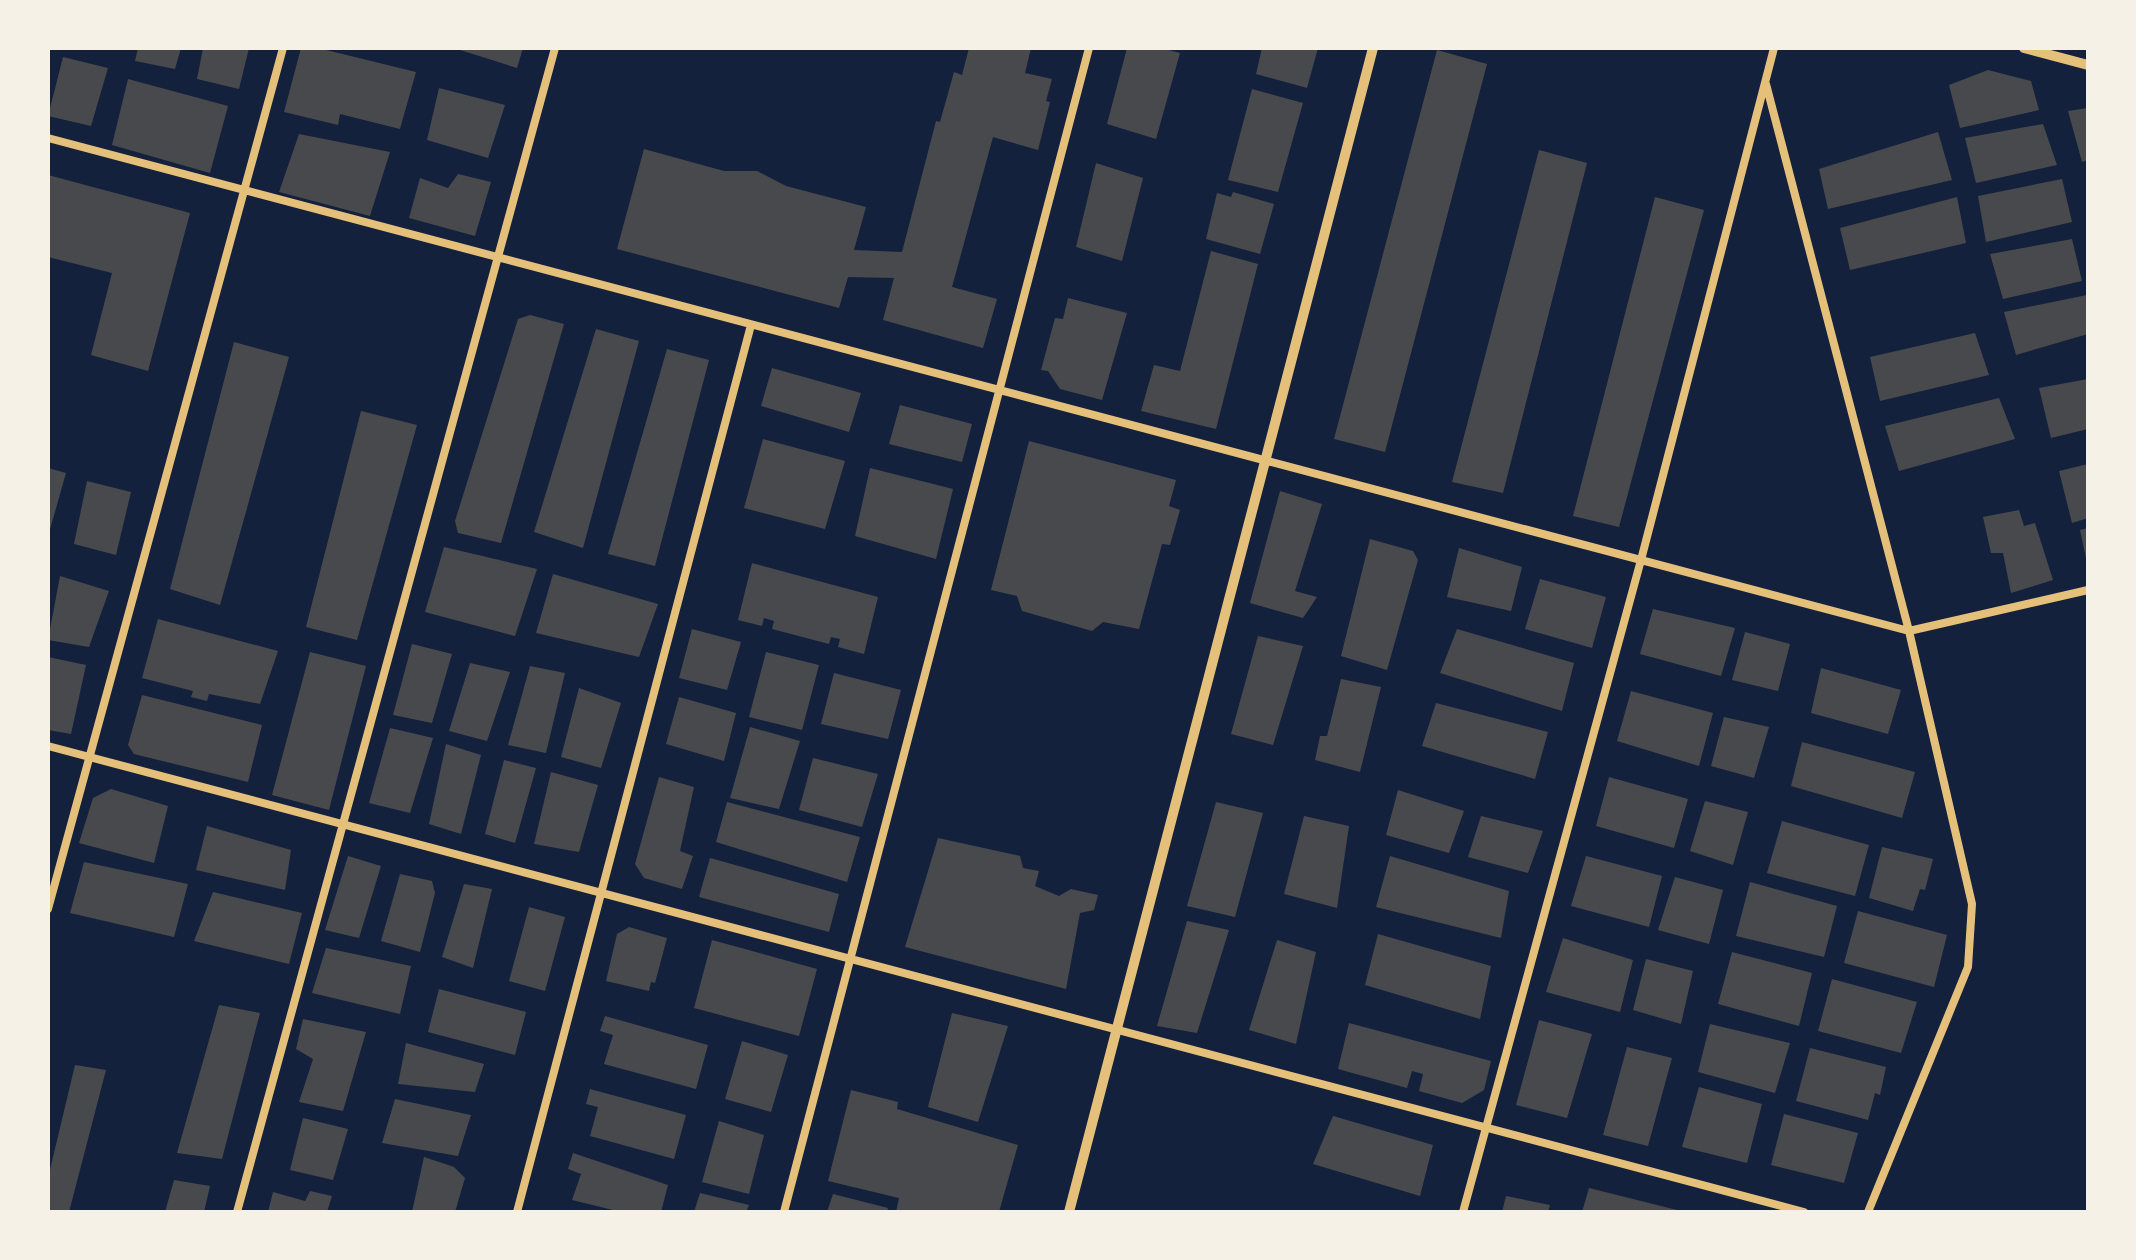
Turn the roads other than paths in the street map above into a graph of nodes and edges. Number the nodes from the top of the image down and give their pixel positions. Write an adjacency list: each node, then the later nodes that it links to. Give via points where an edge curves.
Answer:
1 (283, 48): 10 (lane)
2 (555, 48): 11 (lane)
3 (1089, 48): 13 (lane)
4 (1373, 48): 14 (street)
5 (1774, 48): 8 (lane)
6 (2024, 48): 7 (street)
7 (2088, 65)
8 (1765, 80): 15 (lane); 17 (lane)
9 (48, 138): 10 (lane)
10 (244, 190): 11 (lane); 19 (lane)
11 (497, 258): 12 (lane); 20 (lane)
12 (751, 325): 13 (lane); 21 (lane)
13 (998, 391): 14 (lane); 23 (lane)
14 (1265, 462): 15 (lane); 24 (street)
15 (1641, 560): 17 (lane); 25 (lane)
16 (2088, 590): 17 (lane)
17 (1909, 631): 32 (lane, via 1972,904 1968,967)
18 (48, 746): 19 (lane)
19 (89, 757): 20 (lane); 22 (lane)
20 (341, 824): 21 (lane); 26 (lane)
21 (601, 893): 23 (lane); 27 (lane)
22 (48, 908)
23 (852, 960): 24 (lane); 28 (lane)
24 (1116, 1030): 25 (lane); 29 (street)
25 (1486, 1128): 30 (lane); 31 (lane)
26 (237, 1212)
27 (517, 1212)
28 (784, 1212)
29 (1069, 1212)
30 (1463, 1212)
31 (1804, 1212)
32 (1868, 1212)

